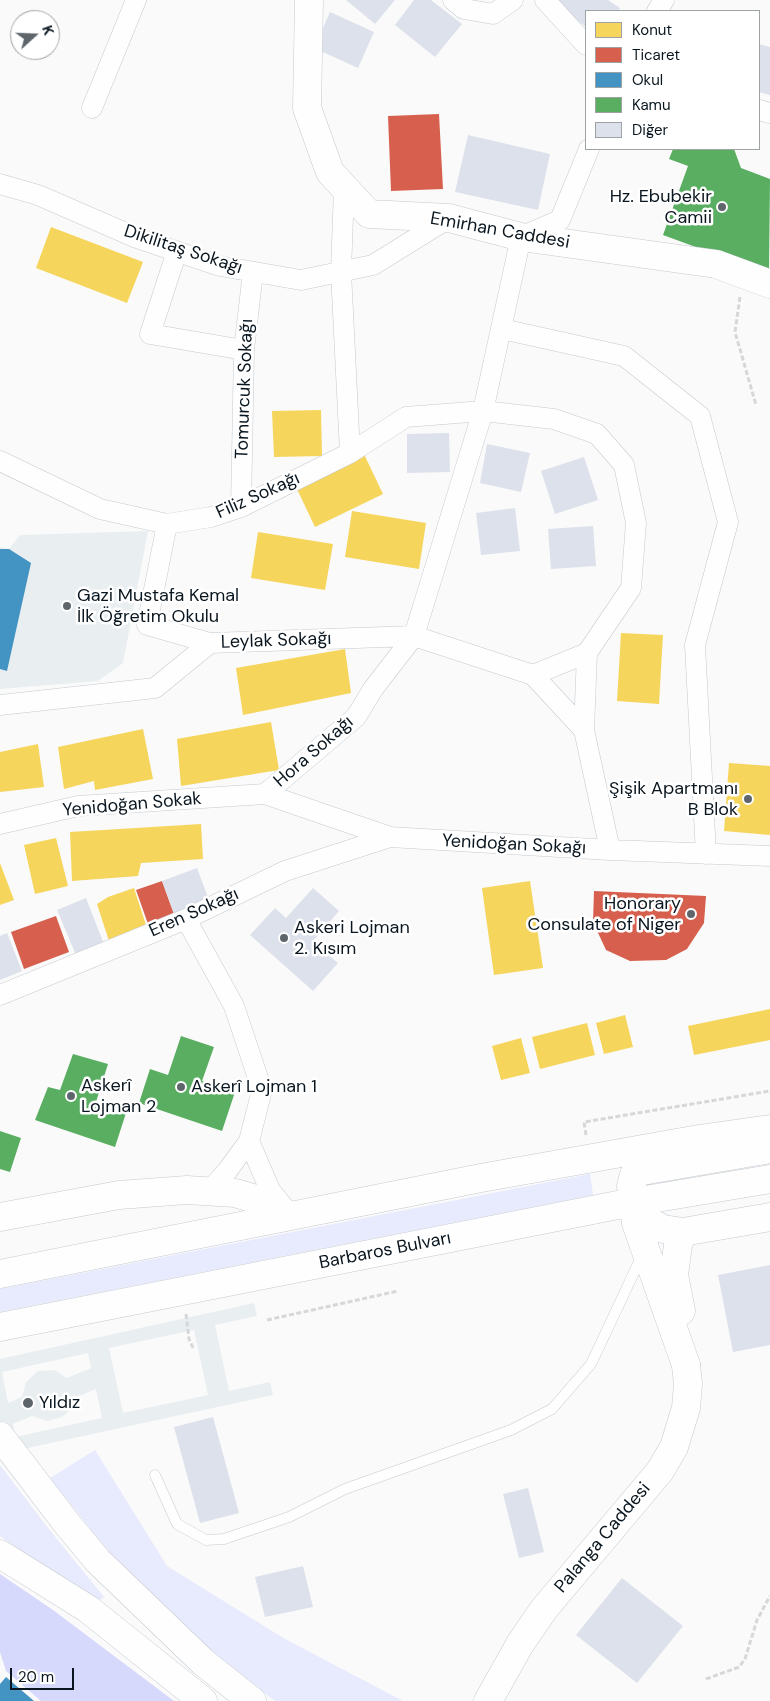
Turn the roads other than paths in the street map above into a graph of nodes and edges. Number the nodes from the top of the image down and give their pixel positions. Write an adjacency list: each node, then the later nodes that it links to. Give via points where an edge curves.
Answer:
1 (136, 0): 7 (street)
2 (309, 0): 10 (main road, Emirhan Caddesi, via 307,108 330,172)
3 (453, 0): 4 (street, via 464,9 493,14)
4 (513, 0)
5 (545, 0): 6 (street)
6 (585, 44)
7 (92, 108)
8 (589, 150): 12 (street, via 560,220)
9 (0, 184): 13 (street, Dikilitaş Sokağı, via 38,195 137,238)
10 (344, 188): 11 (main road, Emirhan Caddesi, via 370,214); 15 (street)
11 (449, 218): 12 (main road, Emirhan Caddesi); 15 (street, Dikilitaş Sokağı, via 373,265)
12 (521, 237): 16 (main road, Emirhan Caddesi, via 716,264); 17 (street)
13 (177, 251): 14 (street, Dikilitaş Sokağı, via 220,266); 18 (street, via 150,334)
14 (253, 272): 15 (street, Dikilitaş Sokağı, via 301,280); 18 (street, Tomurcuk Sokağı)
15 (341, 272): 20 (street)
16 (770, 284)
17 (502, 329): 19 (street); 34 (street, via 624,356 700,416 728,522 695,645)
18 (244, 350): 22 (street, Tomurcuk Sokağı)
19 (483, 411): 20 (street, Filiz Sokağı, via 406,417); 24 (street); 26 (street, Filiz Sokağı, via 554,418 597,434 624,465 636,523 631,588)
20 (350, 453): 22 (street, Filiz Sokağı)
21 (0, 461): 23 (street, Filiz Sokağı, via 100,509)
22 (241, 507): 23 (street, Filiz Sokağı, via 211,517)
23 (167, 524): 25 (street, via 147,626)
24 (414, 636): 25 (street, Leylak Sokağı); 27 (street, Leylak Sokağı); 30 (street, Hora Sokağı, via 356,717)
25 (210, 643): 28 (street, Leylak Sokağı, via 155,688)
26 (587, 653): 27 (street); 29 (street)
27 (533, 675): 29 (street)
28 (0, 705)
29 (584, 730): 33 (street)
30 (265, 794): 31 (street, Yenidoğan Sokak, via 78,806); 32 (street, Yenidoğan Sokağı)
31 (0, 824)
32 (390, 837): 33 (street, Yenidoğan Sokağı); 36 (street, Eren Sokağı, via 285,871)
33 (610, 850): 34 (street, Yenidoğan Sokağı)
34 (706, 854): 35 (street, Yenidoğan Sokağı)
35 (770, 856)
36 (186, 919): 37 (street, Eren Sokağı); 39 (street, via 234,1006 262,1090)
37 (0, 996)
38 (770, 1130): 44 (main road, via 608,1154)
39 (248, 1141): 42 (street); 44 (street, via 270,1190)
40 (770, 1149): 43 (main road, via 642,1171 634,1175 631,1186)
41 (770, 1179): 43 (main road, Barbaros Bulvarı)
42 (209, 1191): 44 (main road, via 234,1193 266,1202); 45 (main road, via 119,1195)
43 (633, 1202): 47 (main road, via 648,1221 663,1229); 48 (main road); 50 (main road, Barbaros Bulvarı)
44 (290, 1216): 49 (main road)
45 (0, 1217)
46 (770, 1217): 47 (main road)
47 (682, 1232): 51 (main road, via 674,1276 687,1339)
48 (647, 1257): 51 (main road); 53 (lane, via 638,1264 591,1364 552,1409 511,1430 345,1489 289,1517 224,1539 206,1540 177,1524)
49 (1, 1274)
50 (9, 1325)
51 (686, 1365): 57 (main road, Palanga Caddesi, via 686,1408 674,1447 660,1470 544,1609)
52 (0, 1436): 56 (main road, via 98,1561 203,1662)
53 (155, 1475)
54 (0, 1554): 55 (main road, via 88,1610)
55 (203, 1701)
56 (252, 1701)
57 (488, 1701)

